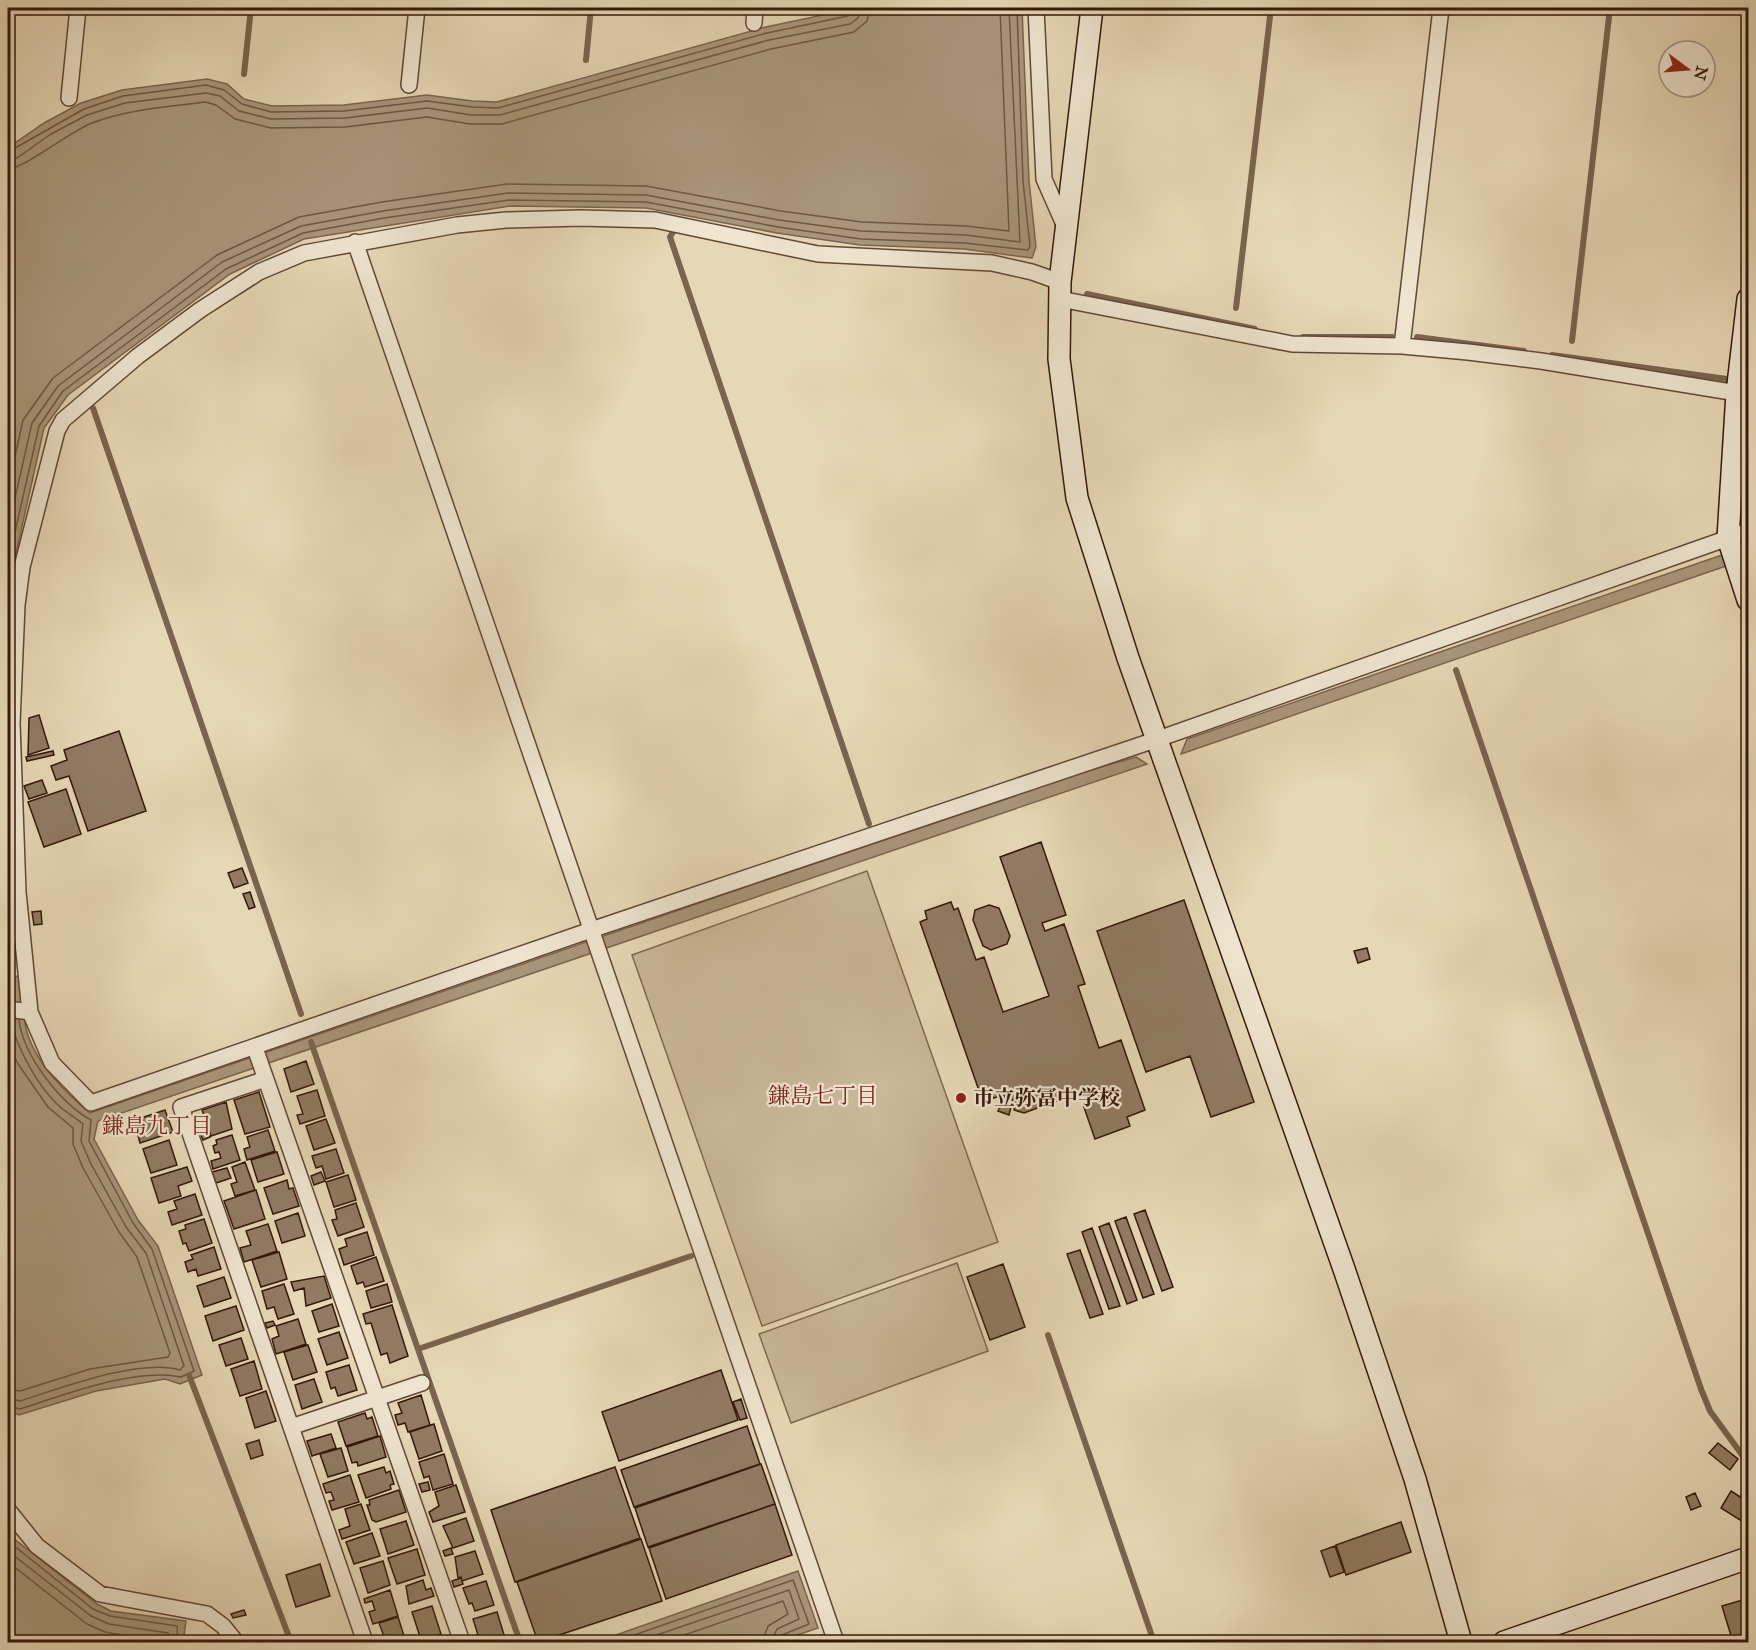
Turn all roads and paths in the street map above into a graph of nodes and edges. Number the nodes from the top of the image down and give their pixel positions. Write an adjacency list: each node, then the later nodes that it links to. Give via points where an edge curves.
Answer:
1 (78, 8): 9 (street)
2 (417, 8): 8 (street)
3 (755, 8): 7 (street)
4 (1036, 8): 10 (street, via 1044,179)
5 (1092, 8): 10 (street)
6 (1441, 8): 14 (street)
7 (754, 23)
8 (410, 85)
9 (69, 98)
10 (1066, 229): 12 (street)
11 (355, 242): 12 (street, via 506,220 655,220 818,254 992,263 1032,272); 20 (street); 22 (street, via 304,253 259,272 138,356 63,420 57,431 22,567 17,605 13,734 18,892)
12 (1060, 290): 14 (street, via 1292,344); 19 (street, via 1059,359 1077,498)
13 (1749, 299): 15 (street)
14 (1401, 346): 15 (street, via 1541,361)
15 (1737, 393): 17 (street)
16 (1749, 531): 17 (street)
17 (1728, 538): 18 (street); 19 (street)
18 (1749, 600)
19 (1158, 739): 20 (street); 34 (street, via 1415,1479)
20 (591, 930): 23 (street); 33 (street)
21 (8, 1010): 22 (street)
22 (28, 1012): 23 (street, via 52,1063 91,1103)
23 (255, 1048): 24 (street)
24 (265, 1076): 26 (street); 27 (street, via 181,1107)
25 (422, 1383): 26 (street)
26 (377, 1398): 27 (street); 32 (street)
27 (291, 1427): 31 (street)
28 (8, 1510): 30 (street, via 37,1546 100,1594 207,1614 224,1626)
29 (1749, 1558): 35 (street)
30 (236, 1642)
31 (365, 1642)
32 (462, 1642)
33 (836, 1642)
34 (1461, 1642)
35 (1504, 1642)

